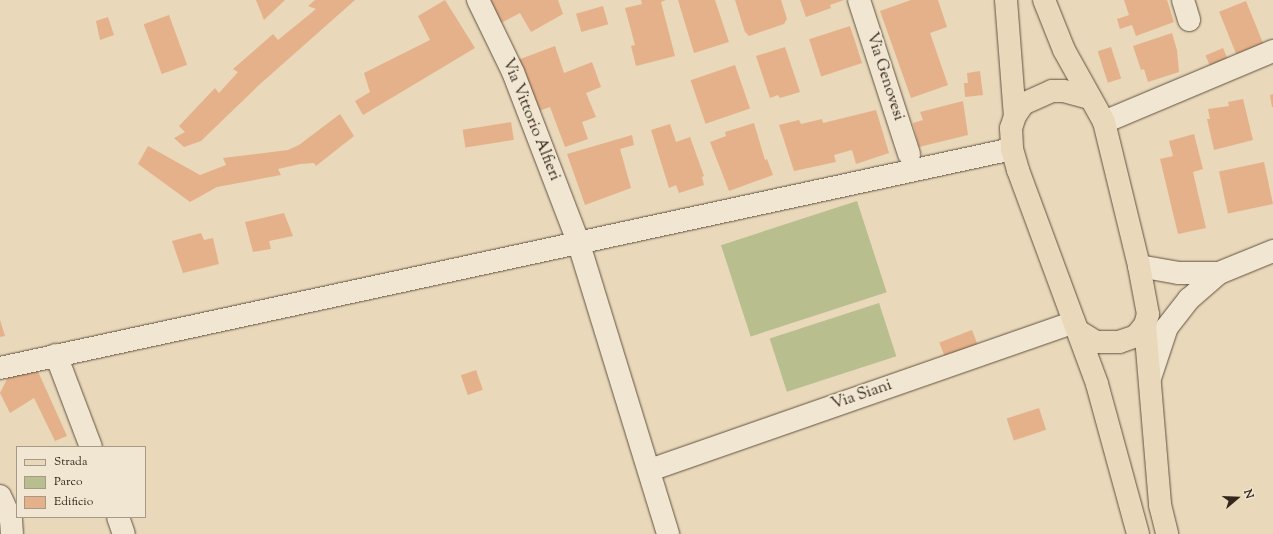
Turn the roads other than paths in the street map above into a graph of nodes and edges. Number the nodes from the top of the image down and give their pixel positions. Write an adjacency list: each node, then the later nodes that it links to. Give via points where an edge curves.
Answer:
1 (478, 0): 11 (street, Via Vittorio Alfieri, via 513,72)
2 (858, 0): 10 (street, Via Genovesi)
3 (1006, 0): 7 (main road)
4 (1044, 0): 6 (main road, via 1064,50)
5 (1273, 51): 8 (street)
6 (1090, 98): 7 (main road, via 1069,92 1052,91 1023,104); 8 (main road)
7 (1015, 116): 9 (main road, via 1011,128)
8 (1104, 122): 13 (main road)
9 (1012, 149): 11 (street); 16 (main road)
10 (909, 154)
11 (578, 241): 17 (street); 21 (street, Via Vittorio Alfieri)
12 (1273, 251): 14 (street)
13 (1139, 266): 14 (street, via 1179,273); 15 (main road, via 1146,297)
14 (1219, 273): 19 (street, via 1189,299 1167,327)
15 (1146, 325): 16 (main road, via 1136,336 1119,342 1096,342); 19 (main road)
16 (1076, 326): 21 (street, Via Siani); 27 (main road, via 1097,384)
17 (56, 355): 18 (street); 20 (street)
18 (0, 368)
19 (1150, 378): 28 (main road, via 1160,505)
20 (91, 446)
21 (650, 470): 26 (street, Via Vittorio Alfieri)
22 (0, 496): 24 (street, via 11,520)
23 (118, 518): 25 (street)
24 (12, 534)
25 (124, 534)
26 (668, 534)
27 (1138, 534)
28 (1167, 534)

